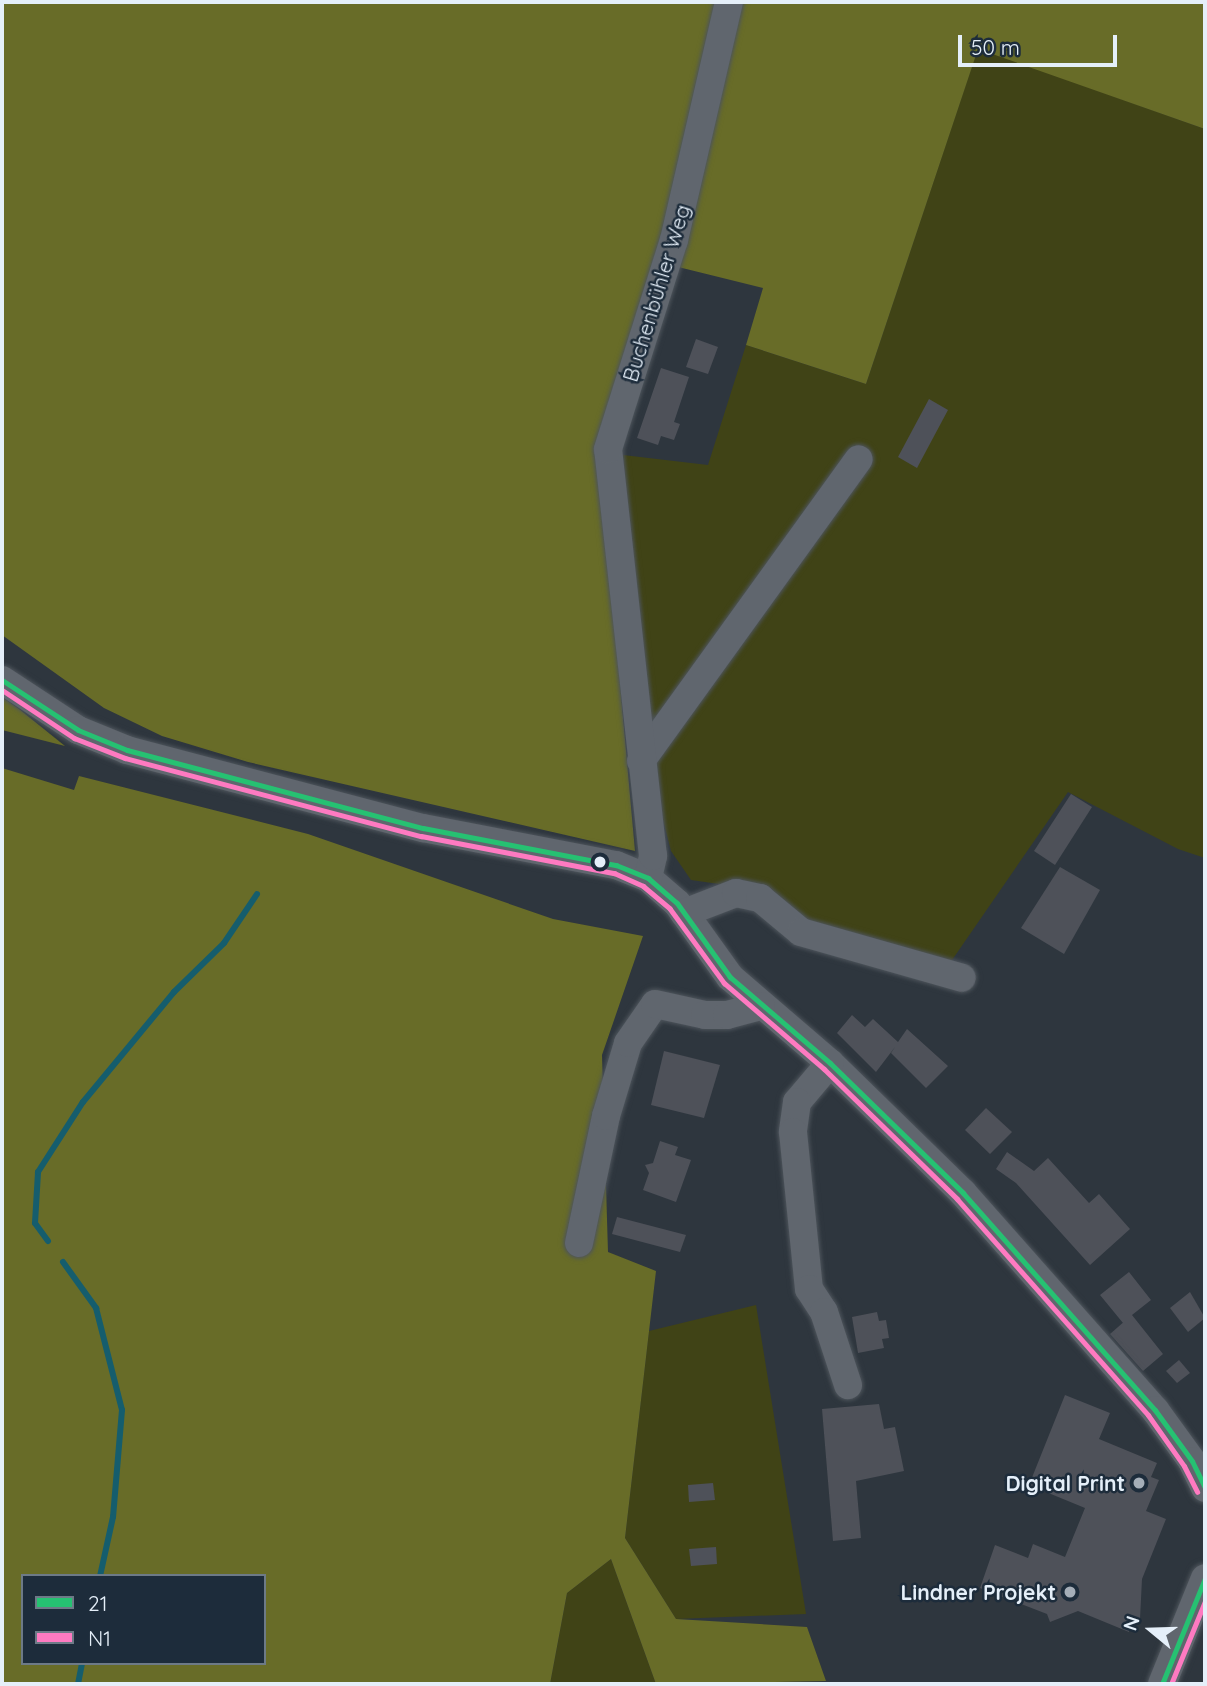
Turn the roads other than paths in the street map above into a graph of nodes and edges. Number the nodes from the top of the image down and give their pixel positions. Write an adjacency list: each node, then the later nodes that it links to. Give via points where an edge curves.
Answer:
1 (729, 2): 4 (street, Buchenbühler Weg, via 674,240 608,449)
2 (859, 459): 4 (street)
3 (2, 680): 5 (street, via 71,727 127,750 450,835 616,865)
4 (640, 761): 5 (street, Buchenbühler Weg, via 653,856)
5 (648, 878): 6 (street)
6 (684, 912): 7 (street, via 736,893 760,898 801,932); 8 (street, via 720,965)
7 (962, 978)
8 (761, 1006): 9 (street); 10 (street, via 705,1015 655,1004 628,1043 606,1116)
9 (830, 1063): 11 (street, via 797,1102 793,1132 809,1289 824,1312); 12 (street, via 963,1193 1085,1329 1176,1436)
10 (579, 1243)
11 (848, 1385)
12 (1205, 1483)
13 (1205, 1578): 14 (street)
14 (1162, 1684)

